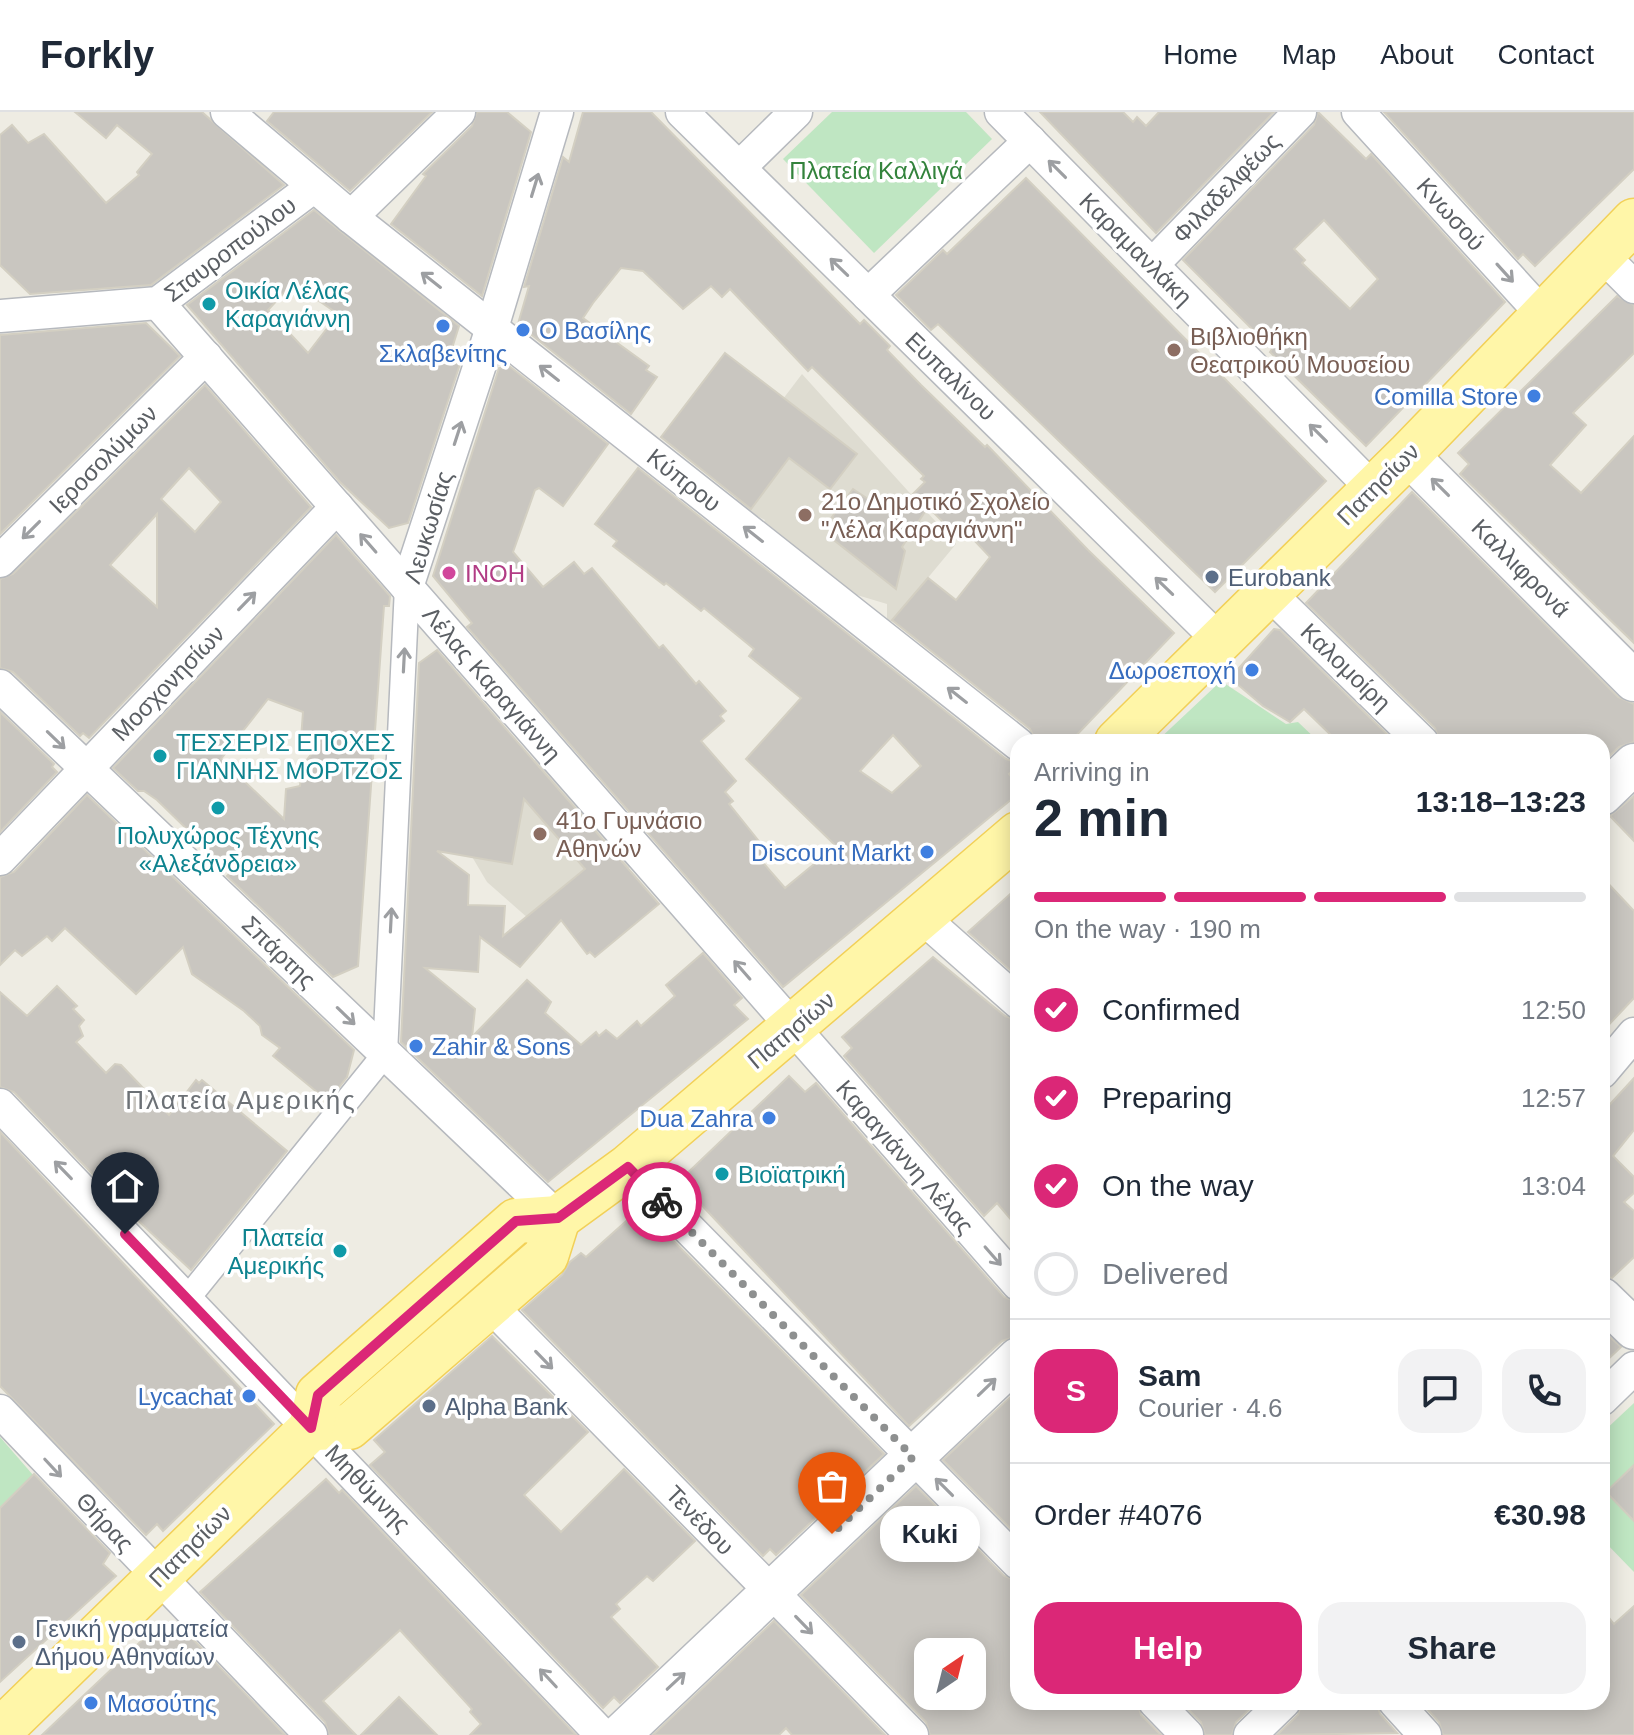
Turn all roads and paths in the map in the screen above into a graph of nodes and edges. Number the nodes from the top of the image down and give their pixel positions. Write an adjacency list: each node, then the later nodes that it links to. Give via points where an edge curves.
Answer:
1 (227, 112): 11 (street, Κύπρου)
2 (459, 112): 12 (street)
3 (682, 112): 10 (street, Ευπαλίνου)
4 (796, 112): 10 (street)
5 (1001, 112): 9 (street, Καραμανλάκη)
6 (1300, 112): 15 (street, Φιλαδελφέως)
7 (1358, 112): 20 (street, Κνωσού, one-way to 20)
8 (545, 119): 21 (street, Λευκωσίας, one-way to 8)
9 (1030, 141): 15 (street, Καραμανλάκη, one-way to 9); 17 (street)
10 (739, 168): 17 (street, Ευπαλίνου, one-way to 10)
11 (313, 187): 12 (street, Κύπρου); 18 (street, Σταυροπούλου)
12 (351, 217): 21 (street, Κύπρου, one-way to 12)
13 (1634, 221): 14 (main road, Πατησίων)
14 (1603, 256): 16 (street); 20 (main road, Πατησίων)
15 (1152, 265): 24 (street, Καραμανλάκη, one-way to 15)
16 (1634, 287)
17 (868, 295): 29 (street, Ευπαλίνου, one-way to 17)
18 (158, 303): 19 (street, Σταυροπούλου); 22 (street, Λέλας Καραγιάννη)
19 (7, 308)
20 (1543, 315): 23 (main road, Πατησίων)
21 (492, 328): 27 (street, Λευκωσίας, one-way to 21); 34 (street, Κύπρου, one-way to 21)
22 (206, 357): 25 (street, Λέλας Καραγιάννη); 26 (street, Ιεροσολύμων, one-way to 26)
23 (1408, 455): 24 (main road, Πατησίων); 30 (street, Καλλιφρονά, one-way to 23)
24 (1373, 489): 28 (main road, Πατησίων)
25 (337, 507): 27 (street, Λέλας Καραγιάννη, one-way to 25); 36 (street, Μοσχονησίων, one-way to 25)
26 (0, 561)
27 (407, 587): 42 (street, Λέλας Καραγιάννη, one-way to 27); 44 (street, Λευκωσίας, one-way to 27)
28 (1269, 593): 29 (main road, Πατησίων); 33 (street, Καλομοίρη)
29 (1220, 641): 32 (main road, Πατησίων)
30 (1634, 681)
31 (0, 686): 36 (street, Σπάρτης, one-way to 36)
32 (1125, 734)
33 (1414, 734)
34 (1010, 738)
35 (1634, 764): 37 (street)
36 (87, 769): 39 (street, Μοσχονησίων); 44 (street, Σπάρτης, one-way to 44)
37 (1610, 787)
38 (1010, 841): 40 (main road, Πατησίων)
39 (0, 859)
40 (923, 918): 41 (street); 42 (main road, Πατησίων)
41 (1010, 995)
42 (793, 1029): 48 (main road, Πατησίων); 51 (street, Καραγιάννη Λέλας, one-way to 51)
43 (1634, 1034): 45 (street)
44 (385, 1054): 47 (street, Σπάρτης); 52 (street)
45 (1610, 1062)
46 (0, 1105): 52 (street, Μηθύμνης, one-way to 46)
47 (506, 1166): 49 (street, Σπάρτης); 50 (street, via 505,1205)
48 (628, 1167): 49 (main road, Πατησίων); 61 (street)
49 (558, 1218): 50 (main road, Πατησίων, via 516,1221); 53 (main road, via 546,1256)
50 (494, 1239): 60 (main road, Πατησίων, via 318,1395)
51 (1010, 1275)
52 (187, 1299): 60 (street, Μηθύμνης)
53 (489, 1304): 60 (main road, via 349,1427); 64 (street, Τενέδου, one-way to 64)
54 (1610, 1306): 55 (street)
55 (1634, 1329)
56 (1010, 1366): 61 (street, one-way to 56)
57 (1634, 1368): 58 (street)
58 (1610, 1391)
59 (0, 1411): 63 (street, Θήρας, one-way to 63)
60 (311, 1428): 63 (main road, Πατησίων); 70 (street, Μηθύμνης, one-way to 60)
61 (913, 1457): 62 (street, one-way to 61); 64 (street)
62 (1010, 1555)
63 (158, 1578): 68 (main road, Πατησίων); 69 (street, Θήρας)
64 (771, 1592): 71 (street, one-way to 64); 72 (street, Τενέδου, one-way to 72)
65 (1163, 1710): 73 (street)
66 (1276, 1710): 74 (street)
67 (1402, 1710): 75 (street)
68 (0, 1731)
69 (311, 1735)
70 (602, 1735)
71 (620, 1735)
72 (912, 1735)
73 (1187, 1735)
74 (1250, 1735)
75 (1425, 1735)

